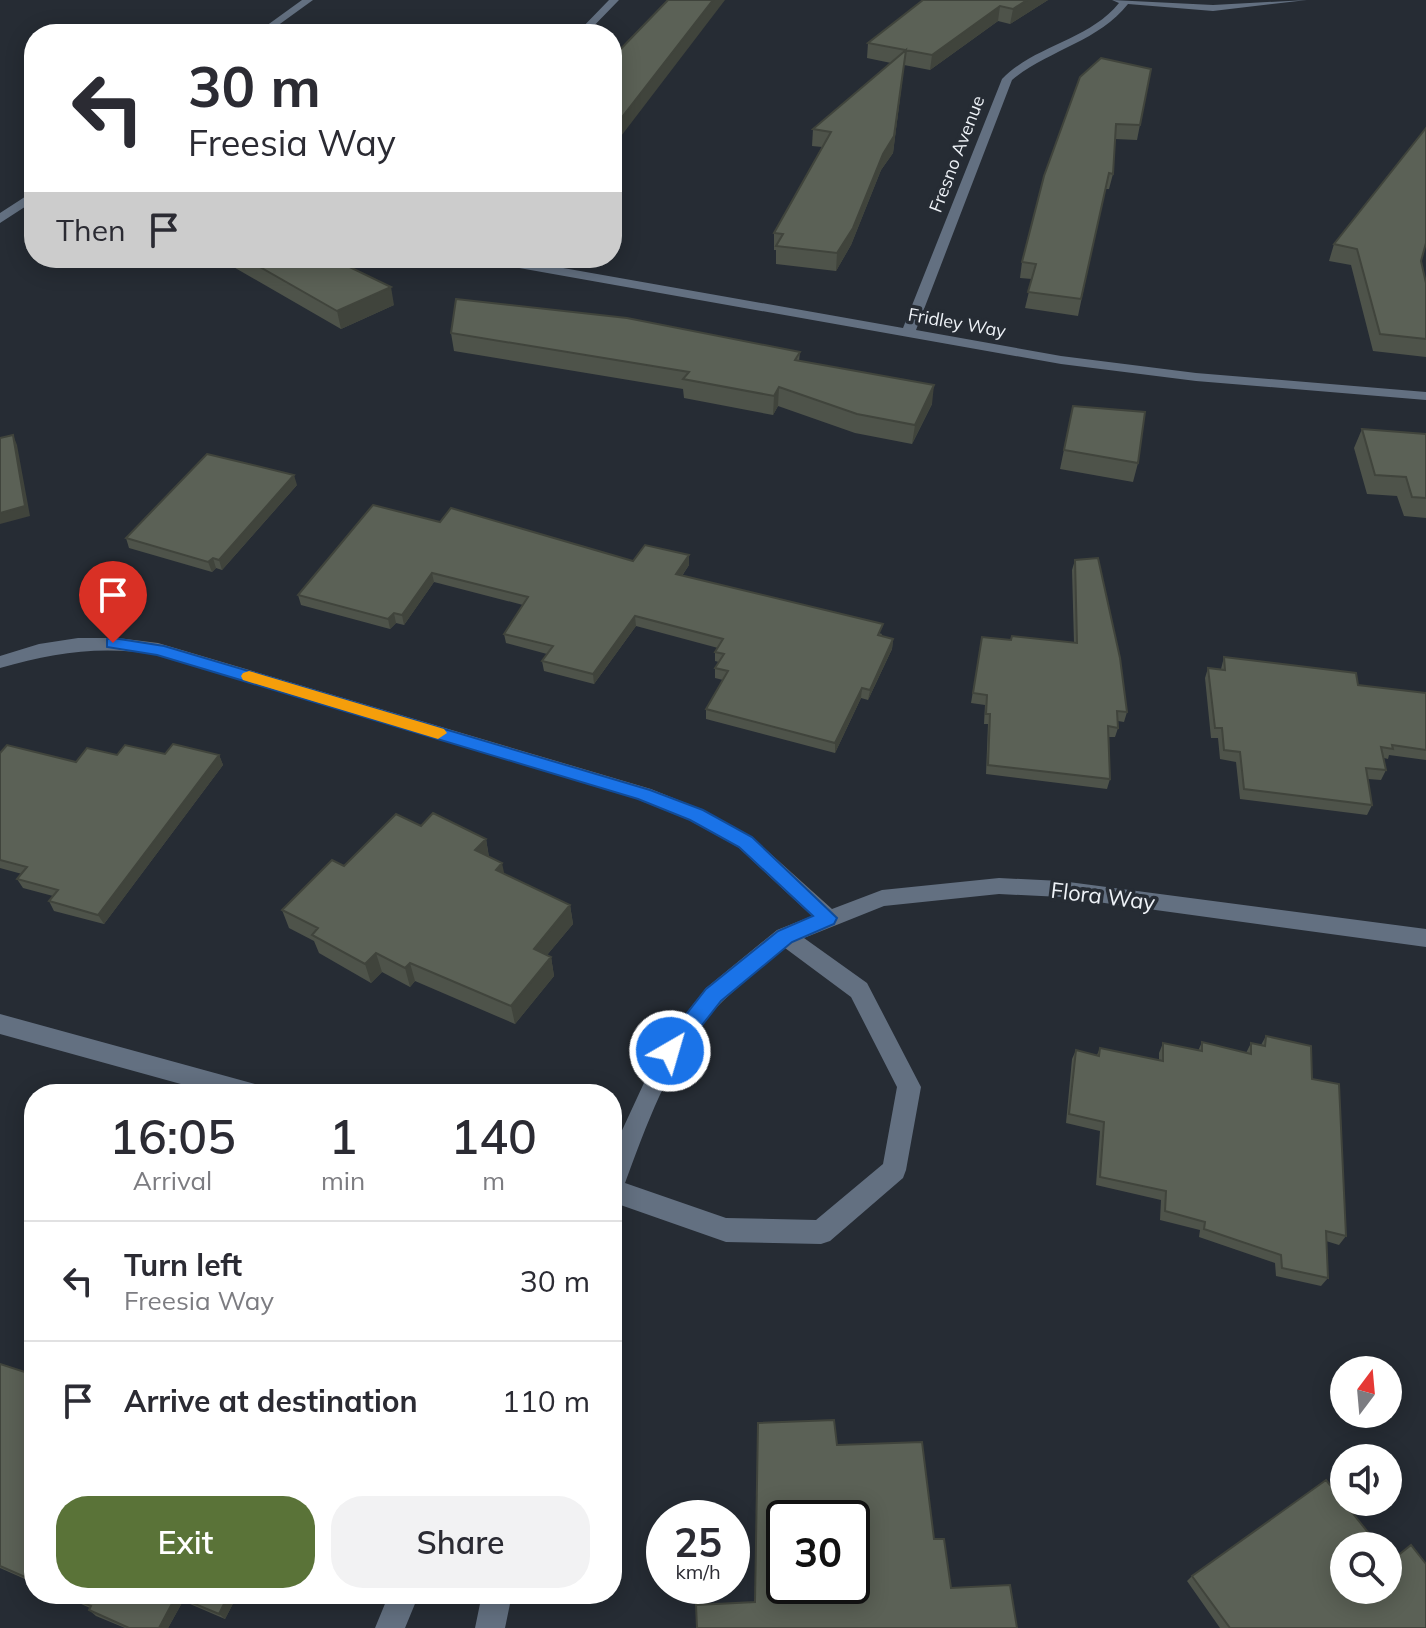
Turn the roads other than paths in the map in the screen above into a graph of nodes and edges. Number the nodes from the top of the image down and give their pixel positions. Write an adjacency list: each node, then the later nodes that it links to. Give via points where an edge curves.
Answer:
1 (308, 0): 5 (street)
2 (614, 0): 6 (street)
3 (1302, 0): 4 (street, via 1213,8)
4 (1121, 1): 10 (street, Fresno Avenue, via 1107,23 1037,56 1007,79)
5 (274, 24)
6 (591, 24)
7 (24, 202): 8 (street)
8 (0, 219)
9 (542, 268): 10 (street, Fridley Way)
10 (908, 332): 11 (street, Fridley Way, via 1126,369)
11 (1426, 396)
12 (0, 662): 13 (street, via 64,644 144,646 644,794 745,842)
13 (828, 918): 14 (street, Flora Way); 15 (street, Flora Way, via 882,898 999,886 1061,889)
14 (785, 936): 18 (street, Flora Way, via 714,995 670,1051); 19 (street, Flora Way, via 859,990 909,1087 894,1170 821,1232 726,1230)
15 (1426, 938)
16 (0, 1024): 17 (street)
17 (219, 1084)
18 (622, 1159)
19 (622, 1191)
20 (400, 1604): 22 (street)
21 (495, 1604): 23 (street)
22 (390, 1628)
23 (490, 1628)

